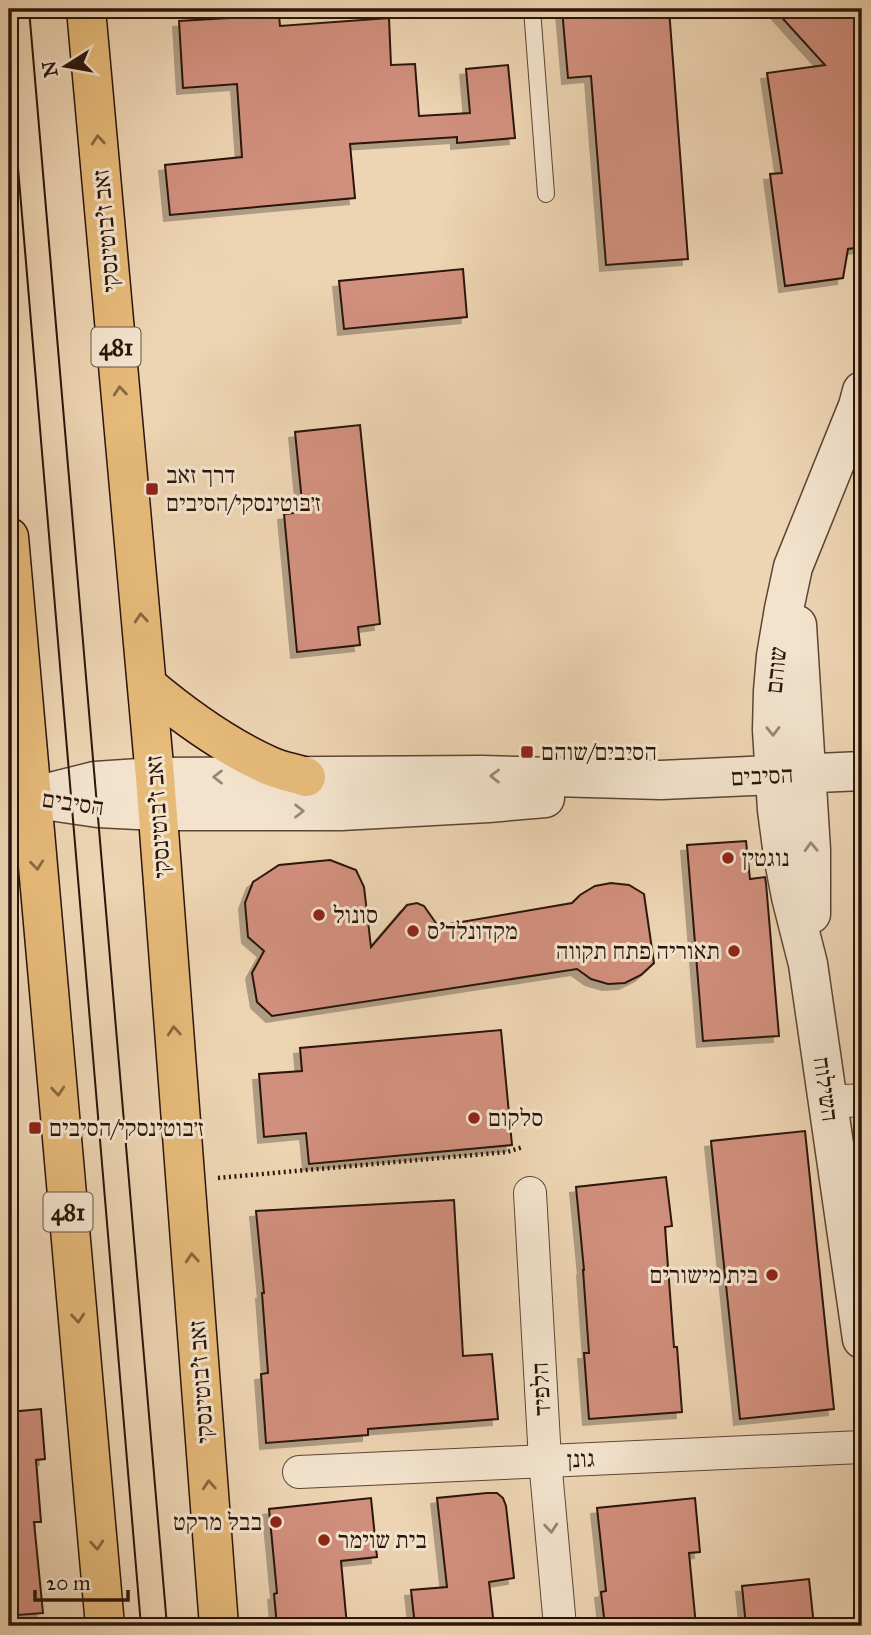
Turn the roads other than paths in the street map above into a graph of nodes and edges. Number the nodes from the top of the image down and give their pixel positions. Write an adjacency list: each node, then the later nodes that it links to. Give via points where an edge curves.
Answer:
1 (86, 9): 6 (main road, זאב ז'בוטינסקי / 481, one-way to 1)
2 (532, 9): 3 (lane)
3 (547, 194)
4 (861, 401): 8 (street, שוהם, via 793,567 784,609 772,730)
5 (9, 537): 12 (main road, 481)
6 (147, 685): 9 (main road, via 237,749 272,767); 11 (main road, זאב ז'בוטינסקי / 481)
7 (862, 771): 8 (street, הסיבים)
8 (791, 774): 10 (street, הסיבים); 13 (street, השילוח, via 783,855)
9 (306, 777): 10 (street, הסיבים, one-way to 9); 11 (street, הסיבים, one-way to 11)
10 (661, 780): 11 (street, הסיבים, one-way to 10, via 341,811 547,798)
11 (156, 794): 12 (street, הסיבים, via 72,805); 20 (main road, זאב ז'בוטינסקי / 481, one-way to 11)
12 (31, 797): 19 (main road, 481, one-way to 19)
13 (845, 1101): 15 (street, השילוח)
14 (530, 1193): 17 (street, הלפיד)
15 (862, 1339)
16 (862, 1447): 17 (street, גונן)
17 (545, 1460): 18 (street, גונן); 21 (street, הלפיד, one-way to 21)
18 (299, 1472)
19 (105, 1626)
20 (219, 1626)
21 (561, 1626)

